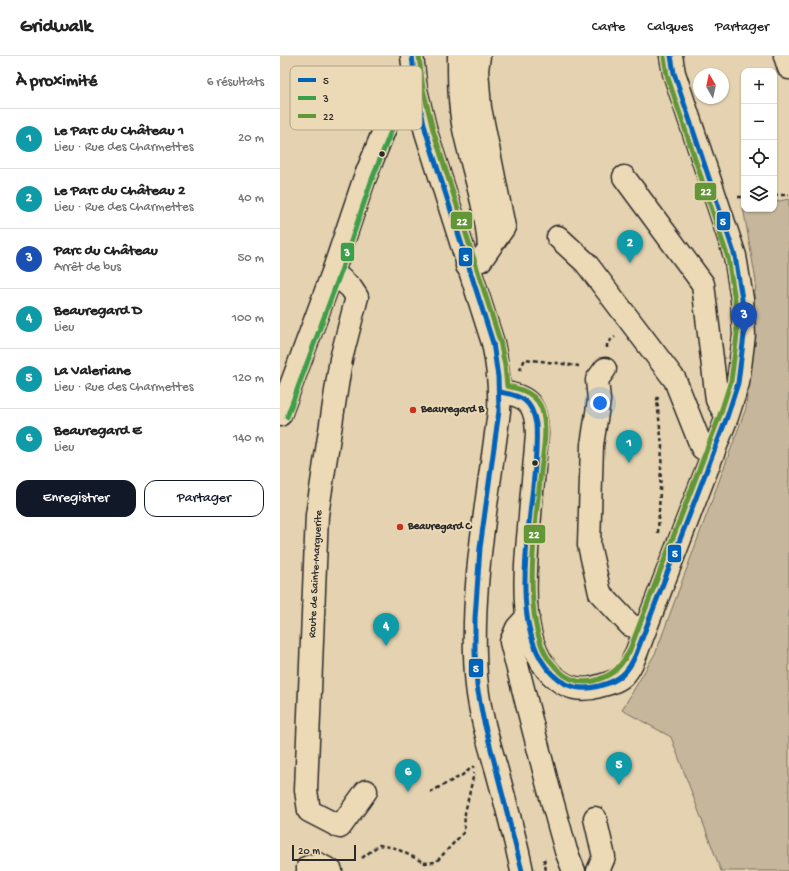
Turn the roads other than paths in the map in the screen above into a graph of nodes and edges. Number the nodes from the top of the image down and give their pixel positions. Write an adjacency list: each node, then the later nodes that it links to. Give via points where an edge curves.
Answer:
1 (412, 56): 6 (street)
2 (459, 56): 12 (street, via 458,88 463,128 486,224)
3 (479, 56): 12 (street, via 477,70 480,108 504,227)
4 (671, 56): 18 (street, via 674,74 735,256 742,299 744,335 738,382)
5 (785, 56): 7 (street)
6 (413, 66)
7 (789, 68)
8 (422, 115): 13 (street)
9 (384, 130): 14 (street, via 364,180)
10 (624, 178): 18 (street, via 702,284 717,400)
11 (558, 237): 19 (street, via 586,263 675,380 702,448)
12 (489, 248): 13 (street, via 481,260)
13 (467, 266): 16 (street, via 492,343 498,367)
14 (333, 272): 17 (street); 22 (street, Route de Sainte-Marguerite, via 357,297 341,359 318,516 306,790 309,811 340,827)
15 (605, 369): 21 (street, via 597,380 599,400 592,445 589,545 600,593 630,626)
16 (500, 392): 20 (street, via 526,400 535,410 537,434 526,559); 26 (street, via 475,601 477,686 484,726)
17 (280, 415)
18 (727, 417): 19 (street)
19 (713, 454): 21 (street)
20 (528, 616): 21 (street, via 532,640 539,659 551,674 569,688 586,689 623,676); 27 (street, via 517,628 511,642 566,852)
21 (645, 630)
22 (366, 792)
23 (595, 818): 28 (street, via 604,857)
24 (308, 871): 25 (street, via 308,867 318,864)
25 (331, 871)
26 (522, 871)
27 (574, 871)
28 (598, 871)

